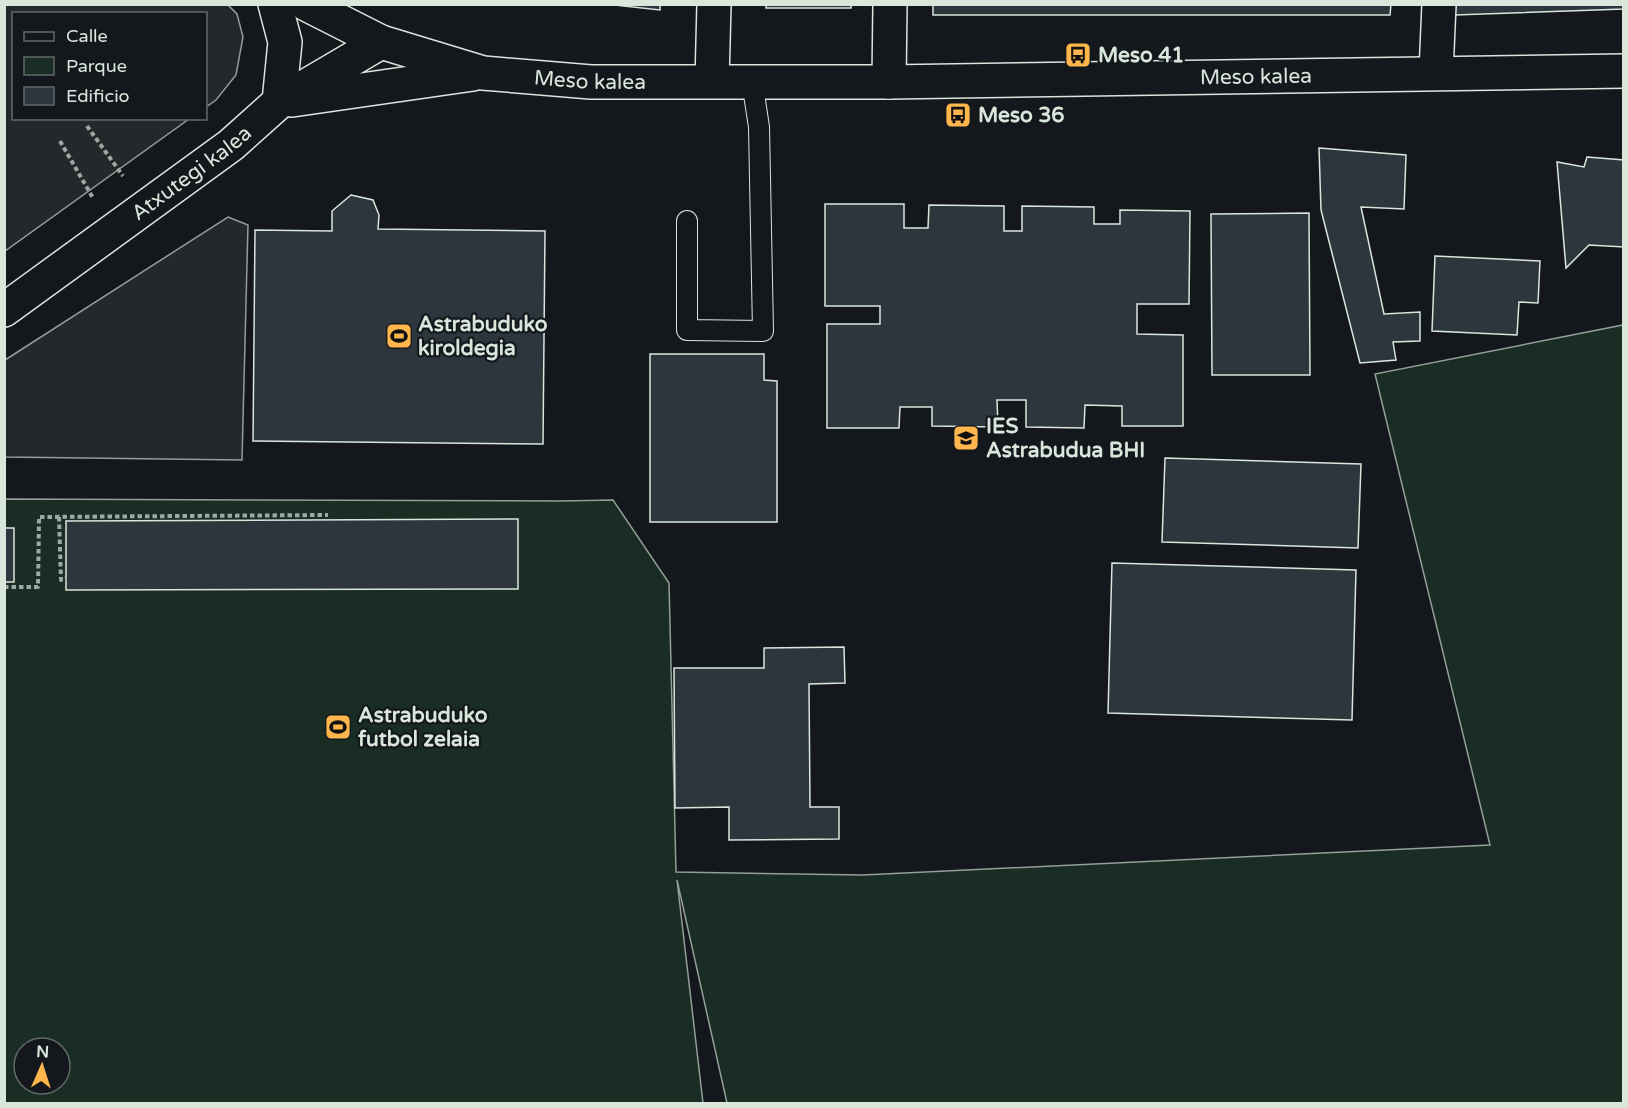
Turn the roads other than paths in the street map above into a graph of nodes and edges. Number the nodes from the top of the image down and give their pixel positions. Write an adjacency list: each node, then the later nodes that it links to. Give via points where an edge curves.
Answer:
1 (275, 4): 13 (street, via 285,42)
2 (306, 4): 6 (street, Meso kalea)
3 (714, 4): 10 (street)
4 (890, 4): 12 (street)
5 (1439, 4): 9 (street)
6 (381, 42): 8 (street, Meso kalea); 13 (street, Atxutegi kalea)
7 (1623, 71): 9 (street, Meso kalea)
8 (483, 73): 10 (street, Meso kalea, via 591,82); 13 (street)
9 (1436, 73): 12 (street, Meso kalea)
10 (712, 81): 11 (street, Meso kalea)
11 (752, 81): 12 (street, Meso kalea); 14 (lane, via 759,127 763,331 687,330)
12 (889, 82)
13 (279, 102): 15 (street, Atxutegi kalea, via 231,145)
14 (687, 221)
15 (4, 309)

